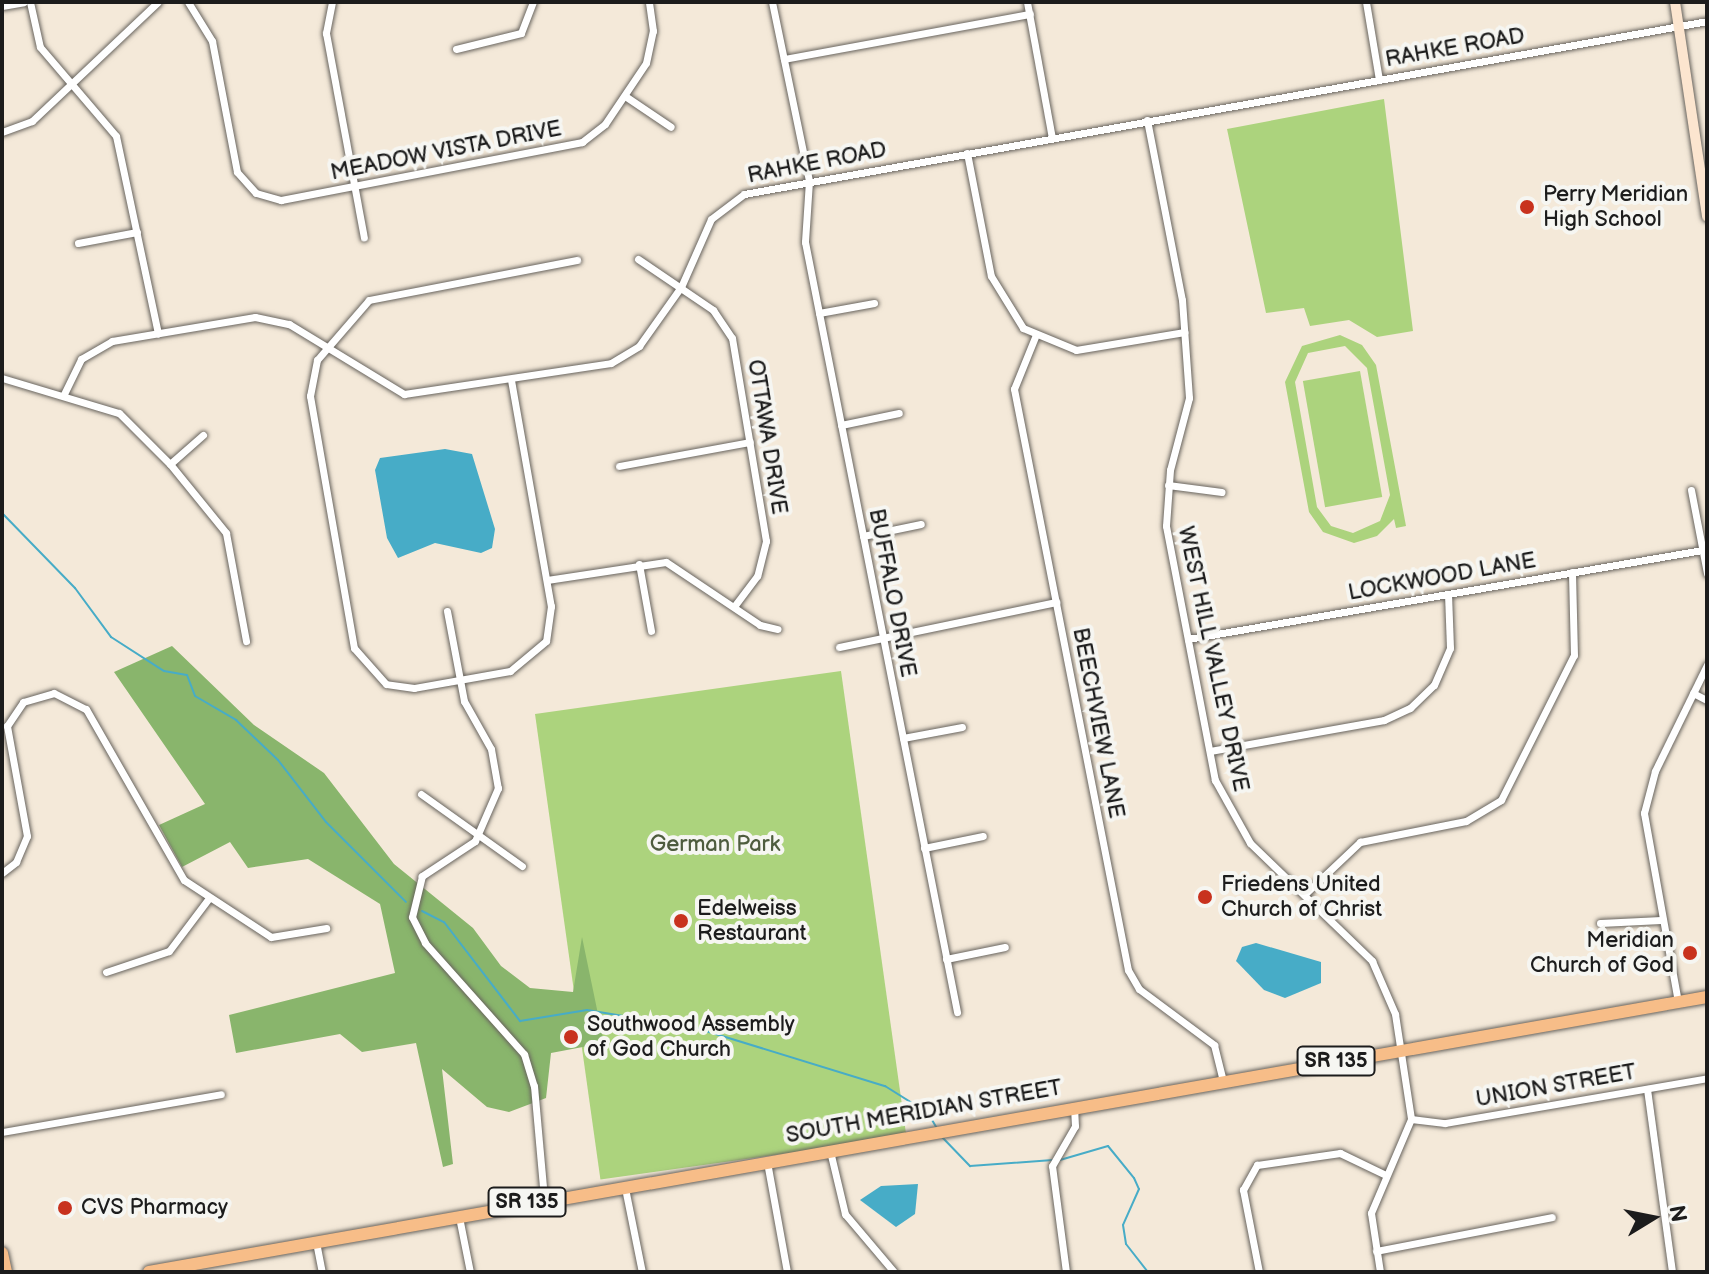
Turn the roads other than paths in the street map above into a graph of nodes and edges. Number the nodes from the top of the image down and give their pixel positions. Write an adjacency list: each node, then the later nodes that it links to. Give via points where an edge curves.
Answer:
1 (27, 2): 11 (street); 18 (street, via 40,47)
2 (158, 2): 18 (street)
3 (188, 2): 26 (street, MEADOW VISTA DRIVE, via 209,31 236,168 253,191 281,200)
4 (332, 2): 26 (street, via 326,33)
5 (533, 2): 15 (street, via 521,33)
6 (649, 2): 19 (street, MEADOW VISTA DRIVE, via 650,52)
7 (772, 2): 16 (street, BUFFALO DRIVE)
8 (1027, 2): 12 (street)
9 (1366, 2): 17 (street)
10 (1675, 2): 14 (main road)
11 (2, 6)
12 (1030, 14): 16 (street); 23 (street)
13 (1707, 21): 14 (street, RAHKE ROAD)
14 (1679, 27): 17 (street, RAHKE ROAD); 27 (main road)
15 (456, 49)
16 (784, 59): 25 (street, BUFFALO DRIVE)
17 (1379, 80): 20 (street, RAHKE ROAD)
18 (73, 84): 22 (street, via 32,121); 28 (street, via 116,136)
19 (625, 96): 21 (street); 26 (street, MEADOW VISTA DRIVE, via 597,132 568,148)
20 (1147, 120): 23 (street, RAHKE ROAD); 36 (street, WEST HILL VALLEY DRIVE)
21 (671, 127)
22 (2, 132)
23 (1052, 138): 24 (street, RAHKE ROAD)
24 (967, 153): 25 (street, RAHKE ROAD); 38 (street, via 996,290)
25 (809, 181): 33 (street, RAHKE ROAD, via 725,203); 35 (street, BUFFALO DRIVE, via 805,242)
26 (354, 187): 29 (street)
27 (1707, 217)
28 (137, 232): 30 (street); 37 (street)
29 (364, 238)
30 (78, 243)
31 (638, 259): 33 (street, OTTAWA DRIVE)
32 (577, 260): 39 (street, via 369,300)
33 (681, 287): 41 (street, RAHKE ROAD, via 624,358); 46 (street, OTTAWA DRIVE, via 728,327)
34 (874, 303): 35 (street)
35 (819, 313): 44 (street, BUFFALO DRIVE)
36 (1185, 332): 38 (street, via 1097,350); 49 (street, WEST HILL VALLEY DRIVE, via 1189,398)
37 (158, 334): 39 (street, RAHKE ROAD, via 255,317 289,324); 42 (street, RAHKE ROAD, via 92,350)
38 (1035, 337): 60 (street, BEECHVIEW LANE, via 1014,389)
39 (326, 347): 41 (street, RAHKE ROAD, via 404,394); 70 (street, via 310,396 356,654 393,686)
40 (2, 378): 42 (street)
41 (511, 380): 58 (street)
42 (64, 394): 47 (street, via 119,413)
43 (899, 413): 44 (street)
44 (841, 425): 53 (street, BUFFALO DRIVE)
45 (203, 435): 47 (street)
46 (750, 442): 48 (street); 61 (street, OTTAWA DRIVE, via 766,556)
47 (170, 464): 67 (street, via 226,533)
48 (619, 466)
49 (1168, 485): 51 (street); 66 (street, WEST HILL VALLEY DRIVE, via 1166,526)
50 (1691, 490): 54 (street)
51 (1222, 492)
52 (921, 524): 53 (street)
53 (863, 536): 65 (street, BUFFALO DRIVE)
54 (1702, 550): 56 (street, LOCKWOOD LANE); 57 (street)
55 (639, 564): 58 (street); 61 (street, via 683,568); 64 (street)
56 (1572, 572): 59 (street, LOCKWOOD LANE); 82 (street, via 1574,655 1501,800 1466,821 1360,842)
57 (1707, 573)
58 (547, 580): 70 (street, via 552,620 536,656 510,671)
59 (1448, 594): 66 (street, LOCKWOOD LANE); 75 (street, via 1450,648 1434,685 1410,708 1384,720)
60 (1056, 602): 65 (street); 95 (street, BEECHVIEW LANE, via 1128,970 1139,989 1214,1045)
61 (734, 606): 63 (street)
62 (447, 611): 70 (street)
63 (778, 629)
64 (651, 631)
65 (883, 637): 68 (street); 74 (street, BUFFALO DRIVE)
66 (1188, 639): 75 (street, WEST HILL VALLEY DRIVE)
67 (246, 641)
68 (839, 647)
69 (1707, 665): 71 (street)
70 (459, 679): 77 (street, via 498,774)
71 (1693, 693): 72 (street); 84 (street, via 1655,771 1644,813)
72 (1707, 700)
73 (962, 727): 74 (street)
74 (903, 738): 79 (street, BUFFALO DRIVE)
75 (1210, 751): 82 (street, WEST HILL VALLEY DRIVE, via 1236,826)
76 (421, 794): 77 (street)
77 (481, 831): 80 (street); 105 (street, via 422,876 412,917 425,943 524,1054 534,1086)
78 (983, 836): 79 (street)
79 (924, 848): 88 (street, BUFFALO DRIVE)
80 (522, 866)
81 (2, 873): 83 (street, via 16,862 27,836 7,726 23,702 54,693 86,709 174,868)
82 (1305, 894): 93 (street, WEST HILL VALLEY DRIVE, via 1372,961 1388,990)
83 (209, 898): 86 (street, via 271,937); 89 (street, via 169,951)
84 (1661, 920): 85 (street); 91 (street)
85 (1600, 923)
86 (326, 928)
87 (1005, 947): 88 (street)
88 (946, 959): 92 (street, BUFFALO DRIVE)
89 (106, 972)
90 (1707, 997): 91 (main road, SOUTH MERIDIAN STREET / SR 135)
91 (1678, 1002): 93 (main road, SOUTH MERIDIAN STREET / SR 135)
92 (957, 1012)
93 (1402, 1050): 95 (main road, SOUTH MERIDIAN STREET / SR 135); 99 (street, WEST HILL VALLEY DRIVE)
94 (1707, 1078): 96 (street, UNION STREET)
95 (1223, 1081): 98 (main road, SOUTH MERIDIAN STREET / SR 135)
96 (1647, 1089): 99 (street, UNION STREET, via 1445,1123); 111 (street)
97 (221, 1094): 100 (street)
98 (1073, 1107): 101 (main road, SOUTH MERIDIAN STREET / SR 135); 119 (street, via 1075,1126 1053,1162)
99 (1411, 1119): 103 (street)
100 (2, 1132)
101 (830, 1149): 102 (main road, SOUTH MERIDIAN STREET / SR 135); 118 (street, via 845,1214)
102 (766, 1160): 104 (main road, SOUTH MERIDIAN STREET / SR 135); 117 (street)
103 (1386, 1175): 109 (street, via 1371,1213); 120 (street, via 1326,1152 1269,1161 1247,1174 1243,1190)
104 (625, 1185): 105 (main road, SOUTH MERIDIAN STREET / SR 135); 116 (street)
105 (544, 1199): 106 (main road, SOUTH MERIDIAN STREET / SR 135)
106 (459, 1215): 108 (main road, SOUTH MERIDIAN STREET / SR 135); 115 (street)
107 (1552, 1217): 109 (street)
108 (316, 1242): 113 (main road, SOUTH MERIDIAN STREET / SR 135); 114 (street)
109 (1376, 1251): 121 (street)
110 (2, 1253): 112 (main road)
111 (1672, 1270)
112 (6, 1272)
113 (149, 1272)
114 (322, 1272)
115 (470, 1272)
116 (642, 1272)
117 (787, 1272)
118 (894, 1272)
119 (1066, 1272)
120 (1259, 1272)
121 (1380, 1272)

